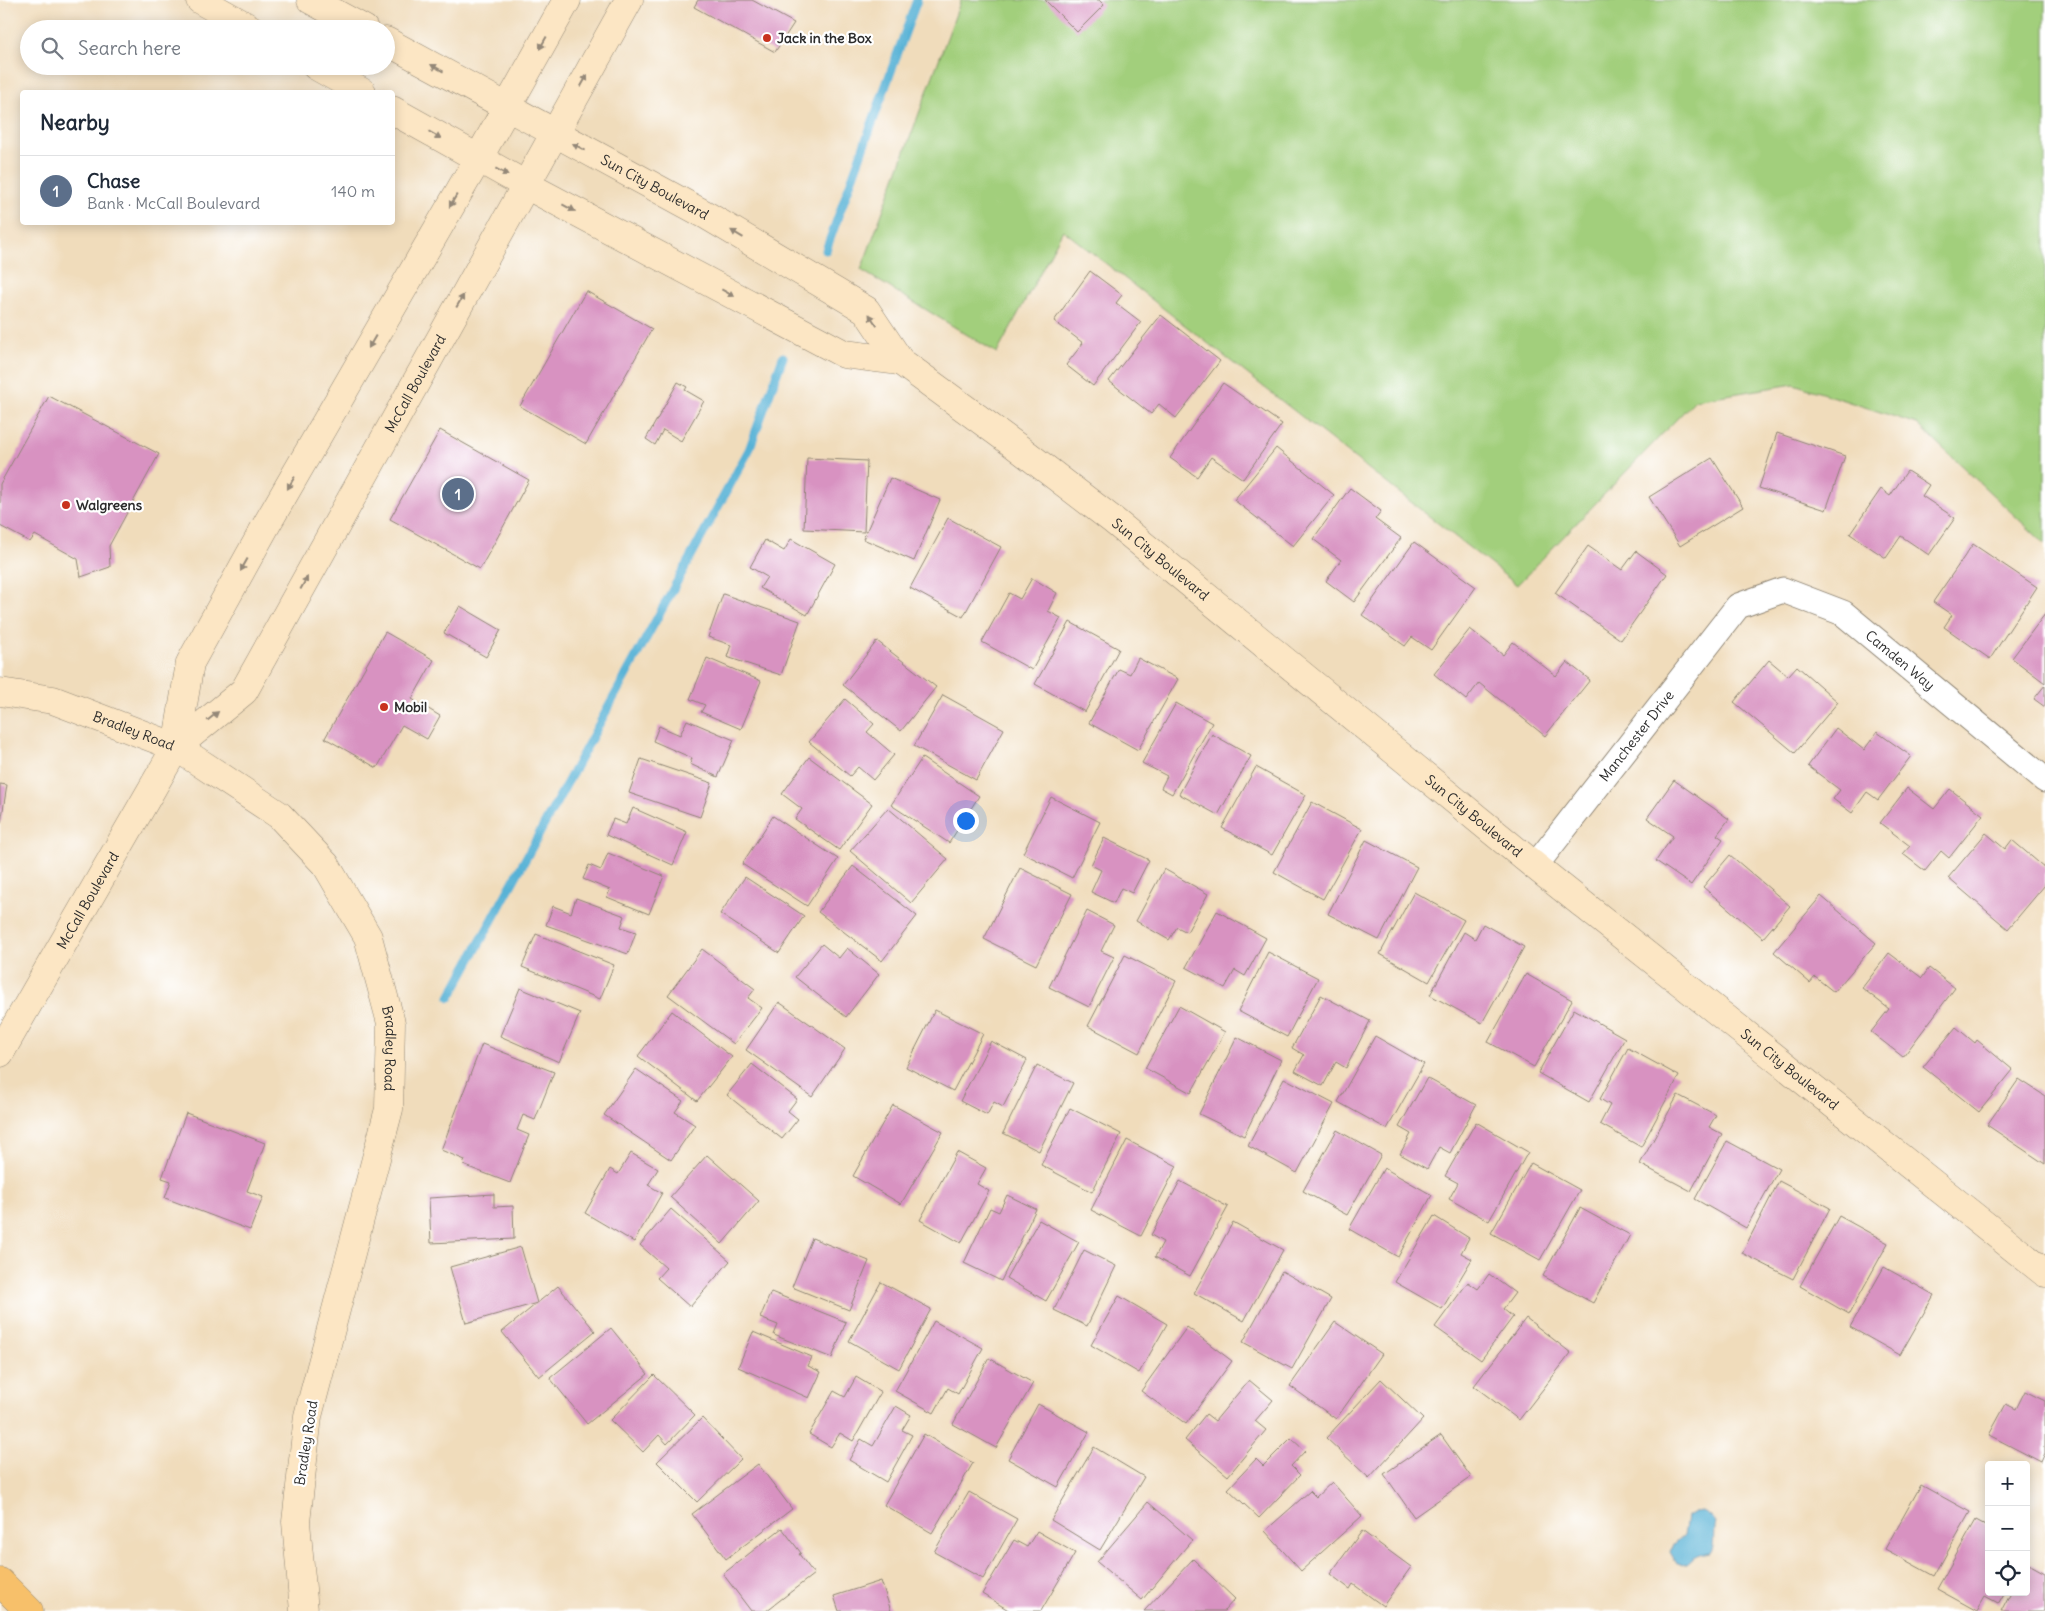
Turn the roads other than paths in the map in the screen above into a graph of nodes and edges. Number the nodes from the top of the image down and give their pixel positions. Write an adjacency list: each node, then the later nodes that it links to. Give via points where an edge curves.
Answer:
1 (200, 0): 5 (street)
2 (312, 0): 6 (street)
3 (567, 0): 10 (street, McCall Boulevard, one-way to 10)
4 (629, 0): 12 (street, McCall Boulevard, one-way to 4)
5 (235, 20)
6 (348, 20)
7 (395, 46): 10 (street, Sun City Boulevard, one-way to 7)
8 (332, 75): 9 (street)
9 (358, 90)
10 (507, 106): 12 (street, Sun City Boulevard); 13 (street, McCall Boulevard)
11 (395, 112): 13 (street, Sun City Boulevard, one-way to 13)
12 (555, 134): 14 (street, McCall Boulevard); 15 (street, Sun City Boulevard, one-way to 12, via 866,310 706,215)
13 (478, 159): 14 (street, Sun City Boulevard, one-way to 14); 18 (street, McCall Boulevard, one-way to 18, via 190,663)
14 (526, 185): 15 (street, Sun City Boulevard, one-way to 15, via 844,354); 18 (street, McCall Boulevard, one-way to 14, via 244,691)
15 (900, 361): 20 (street, Sun City Boulevard, via 1114,521)
16 (1738, 606): 19 (street, Camden Way, via 1783,590 1843,613); 20 (street, Manchester Drive)
17 (0, 692): 18 (street, Bradley Road, via 53,700)
18 (176, 747): 21 (street, McCall Boulevard); 25 (street, Bradley Road, via 279,815 326,865 368,938 391,1023 389,1109 308,1416 296,1522)
19 (2045, 780)
20 (1536, 866): 22 (street, Sun City Boulevard)
21 (0, 1053)
22 (2042, 1265)
23 (0, 1582): 24 (highway)
24 (29, 1611)
25 (304, 1611)

